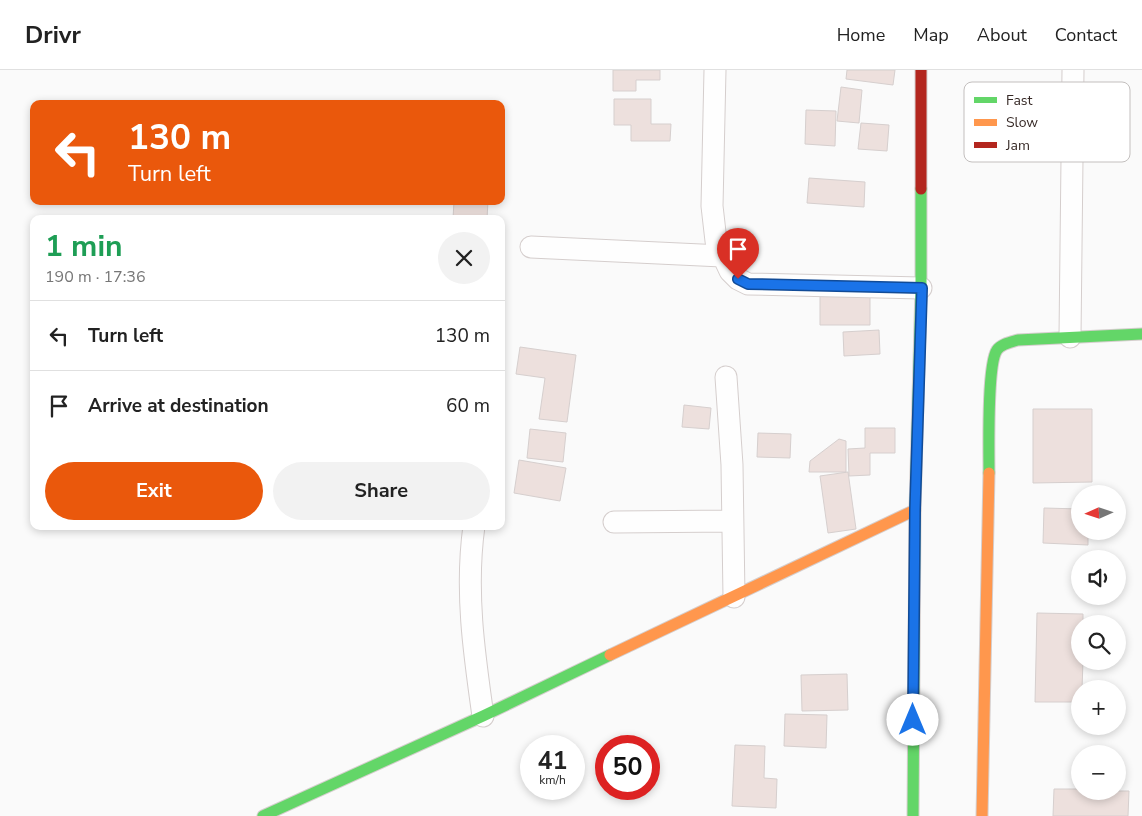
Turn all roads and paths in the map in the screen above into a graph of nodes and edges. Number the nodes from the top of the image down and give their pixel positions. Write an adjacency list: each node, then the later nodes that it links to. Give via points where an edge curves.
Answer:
1 (715, 70): 5 (street, via 712,206 716,241)
2 (921, 70): 6 (main road)
3 (1072, 162): 8 (street)
4 (532, 247): 5 (street)
5 (722, 256): 6 (street, via 730,271 748,284)
6 (922, 288): 10 (main road)
7 (1142, 334): 8 (main road)
8 (1070, 337): 18 (main road, via 1018,340 999,347 993,359)
9 (726, 377): 11 (street)
10 (915, 510): 14 (main road); 17 (main road)
11 (732, 521): 12 (street); 14 (street)
12 (614, 522)
13 (474, 530): 15 (street, via 469,577 471,617)
14 (734, 597): 15 (main road)
15 (484, 716): 16 (main road)
16 (264, 816)
17 (913, 816)
18 (982, 816)

